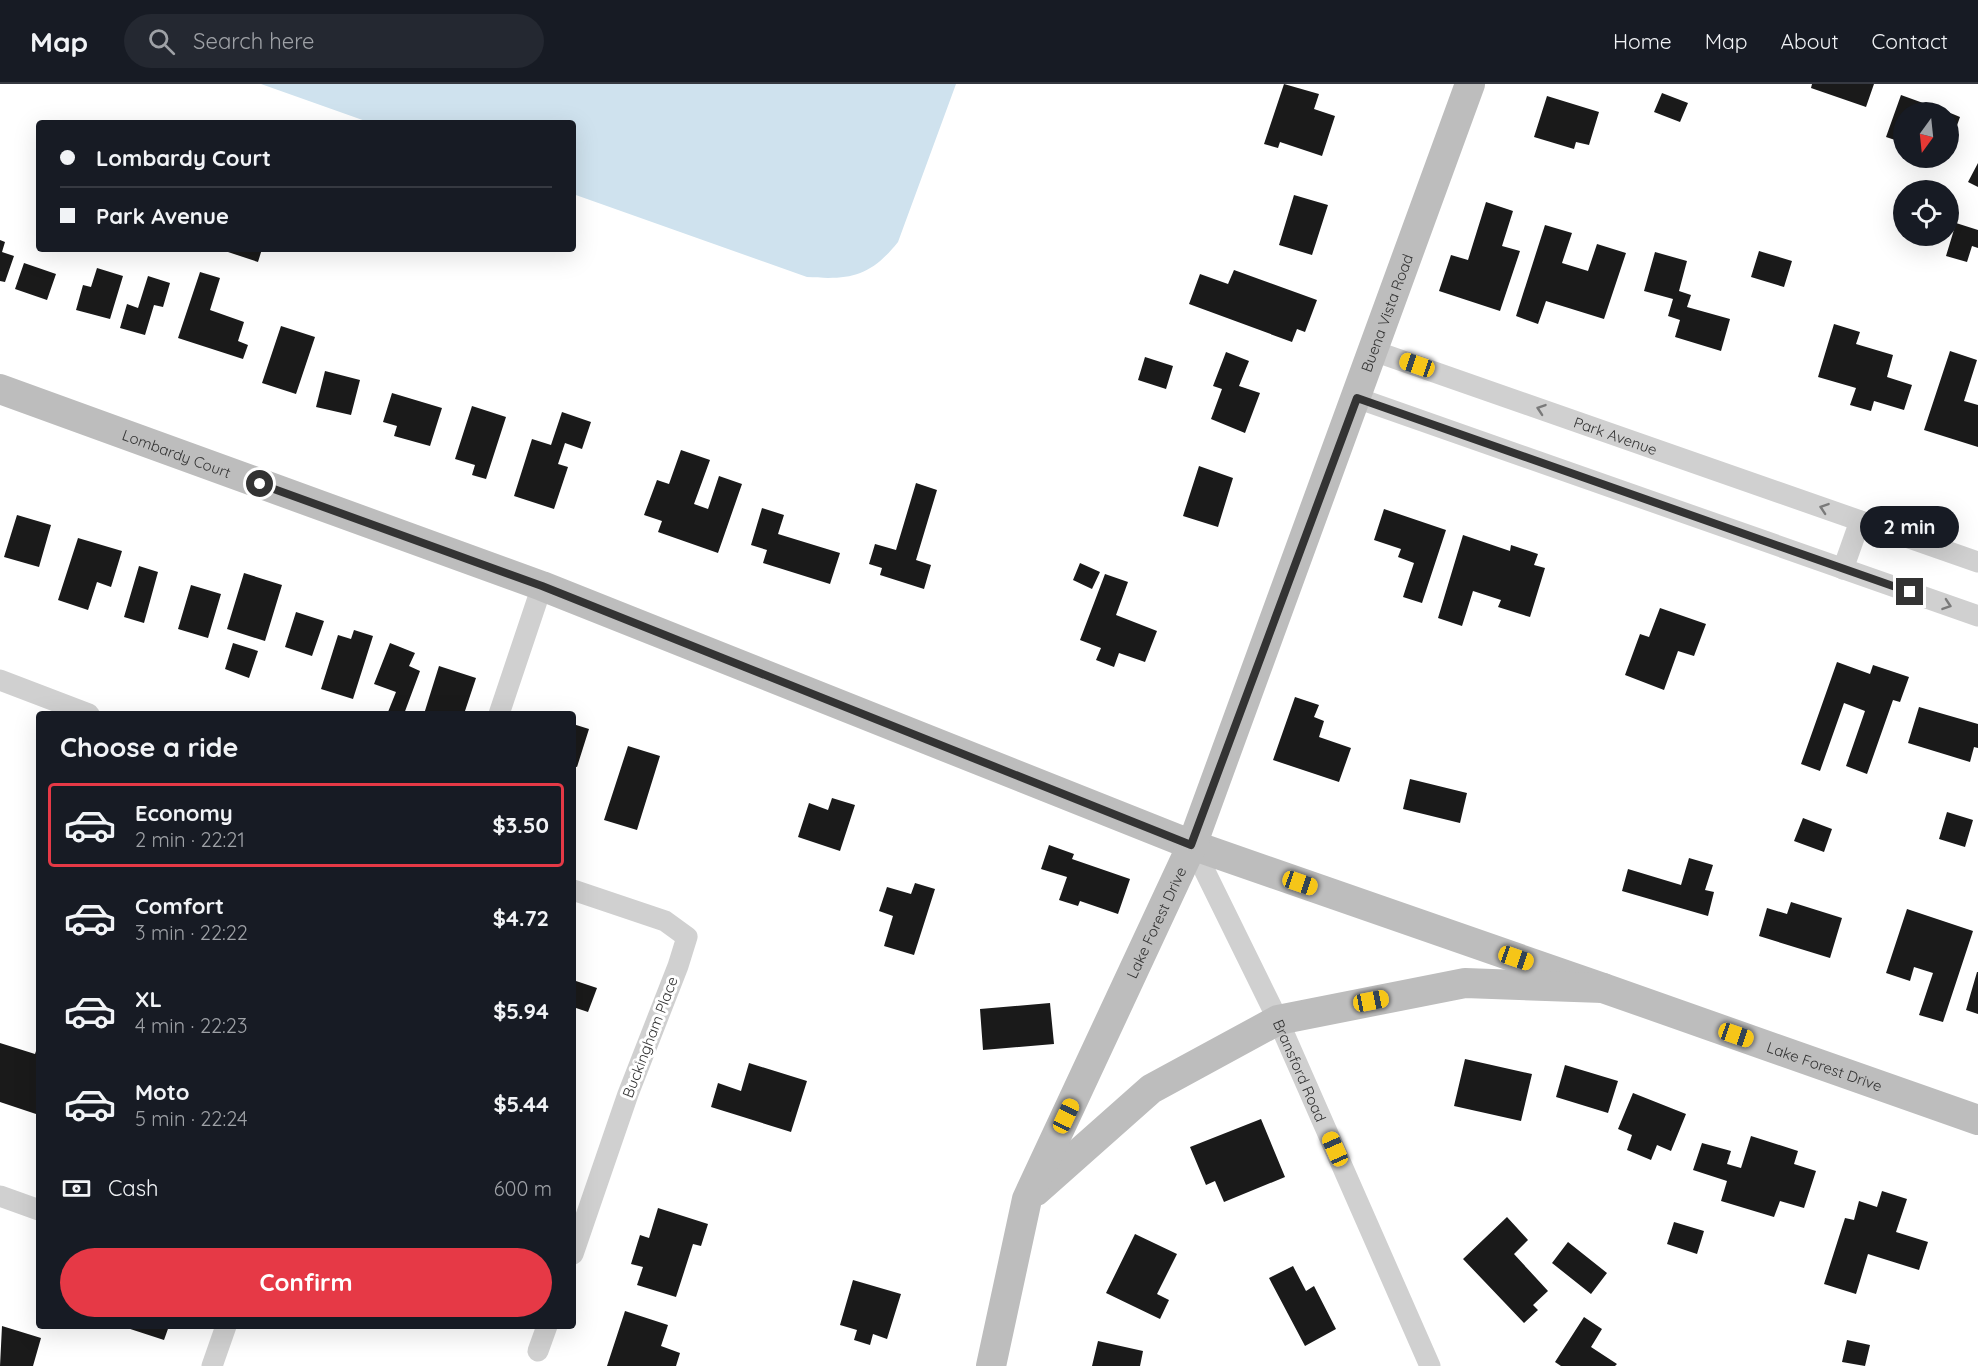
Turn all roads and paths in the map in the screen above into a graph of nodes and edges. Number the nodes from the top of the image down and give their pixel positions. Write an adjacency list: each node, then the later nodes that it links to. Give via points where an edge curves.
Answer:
1 (1470, 84): 2 (street, Buena Vista Road)
2 (1374, 351): 4 (street, Buena Vista Road); 5 (street, Park Avenue, one-way to 2)
3 (0, 389): 8 (street, Lombardy Court)
4 (1357, 398): 7 (street); 13 (street, Buena Vista Road)
5 (1860, 521): 6 (street, Park Avenue); 7 (street)
6 (1978, 562)
7 (1843, 569): 9 (street, one-way to 9)
8 (542, 586): 12 (street); 13 (street, Lombardy Court)
9 (1978, 616)
10 (0, 680): 11 (street)
11 (81, 711)
12 (500, 711)
13 (1191, 845): 15 (street, Lake Forest Drive); 16 (street, Bransford Road); 19 (street, Lake Forest Drive)
14 (576, 891): 21 (street, Buckingham Place, via 665,921 687,937)
15 (1603, 988): 16 (street, Lake Forest Drive, via 1465,983); 17 (street, Lake Forest Drive)
16 (1278, 1020): 19 (street, Lake Forest Drive, via 1151,1089); 27 (street, Bransford Road)
17 (1978, 1120)
18 (0, 1196): 20 (street)
19 (1027, 1199): 26 (street, Lake Forest Drive)
20 (36, 1209)
21 (576, 1245)
22 (225, 1329): 25 (street)
23 (546, 1329): 24 (street)
24 (538, 1351)
25 (212, 1366)
26 (991, 1366)
27 (1430, 1366)

